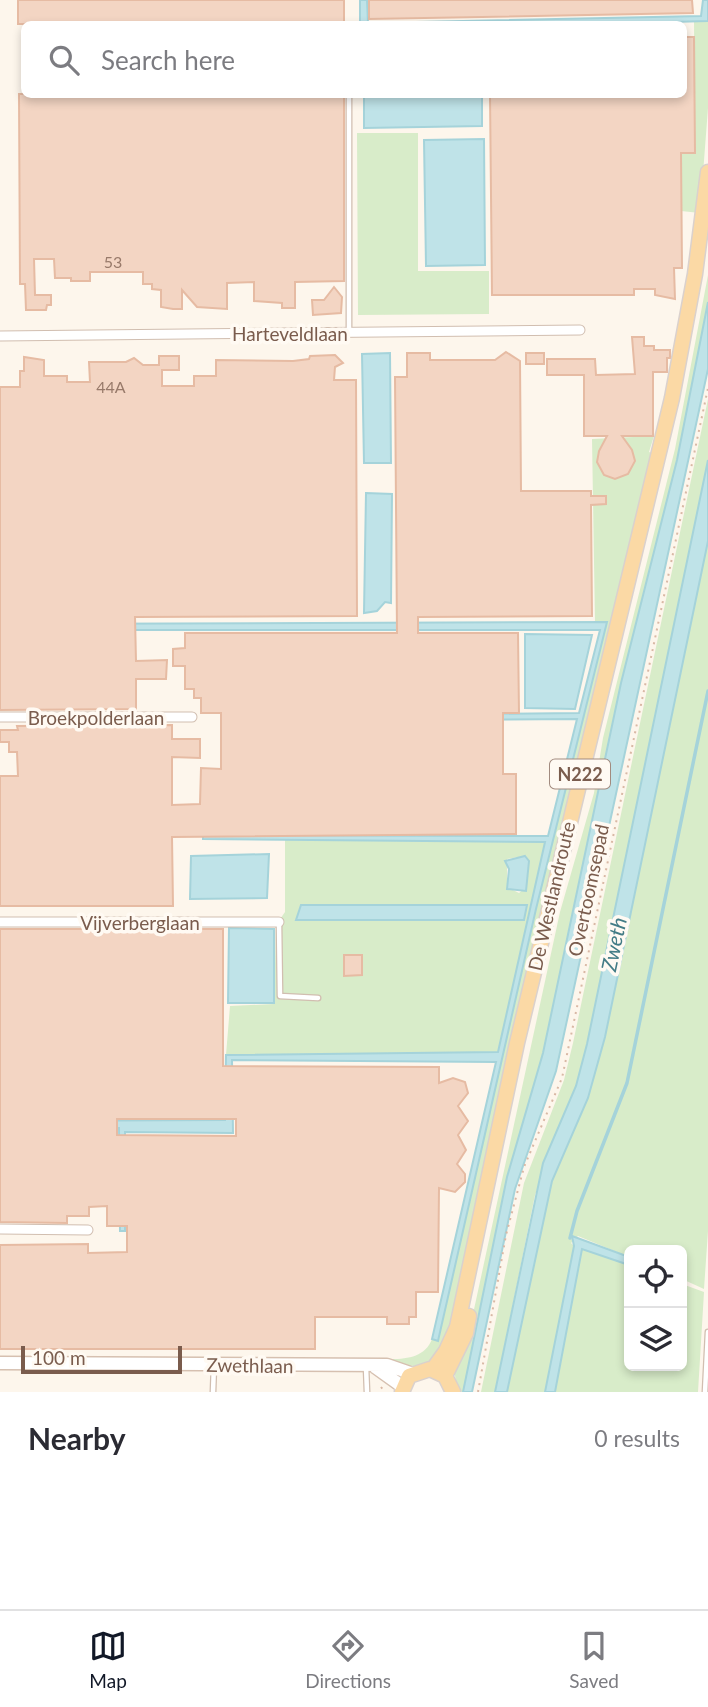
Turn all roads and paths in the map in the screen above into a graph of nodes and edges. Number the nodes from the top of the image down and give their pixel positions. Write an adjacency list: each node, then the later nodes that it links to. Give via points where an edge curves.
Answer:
1 (349, 98): 5 (lane)
2 (708, 172): 19 (main road, De Westlandroute / N222, via 683,344 661,448 526,1004 457,1327)
3 (708, 250): 19 (main road, De Westlandroute / N222, via 671,449 572,849 466,1333)
4 (580, 330): 5 (street, Harteveldlaan)
5 (349, 333): 6 (street, Harteveldlaan)
6 (0, 335)
7 (708, 388): 25 (path, Overtoomsepad, via 562,1078 524,1167 506,1235)
8 (0, 717): 9 (street, Broekpolderlaan)
9 (192, 717)
10 (0, 922): 11 (street, Vijverberglaan)
11 (279, 922): 12 (lane, via 280,996)
12 (318, 998)
13 (0, 1229): 14 (street)
14 (88, 1230)
15 (708, 1332): 26 (lane)
16 (0, 1363): 17 (street, Zwethlaan)
17 (214, 1364): 18 (street, Zwethlaan); 22 (lane)
18 (371, 1366): 20 (street, Zwethlaan, via 387,1365); 21 (street); 23 (lane)
19 (439, 1372): 20 (main road); 24 (main road)
20 (412, 1374): 21 (main road)
21 (403, 1389)
22 (214, 1392)
23 (367, 1392)
24 (453, 1392)
25 (478, 1392)
26 (705, 1392)

